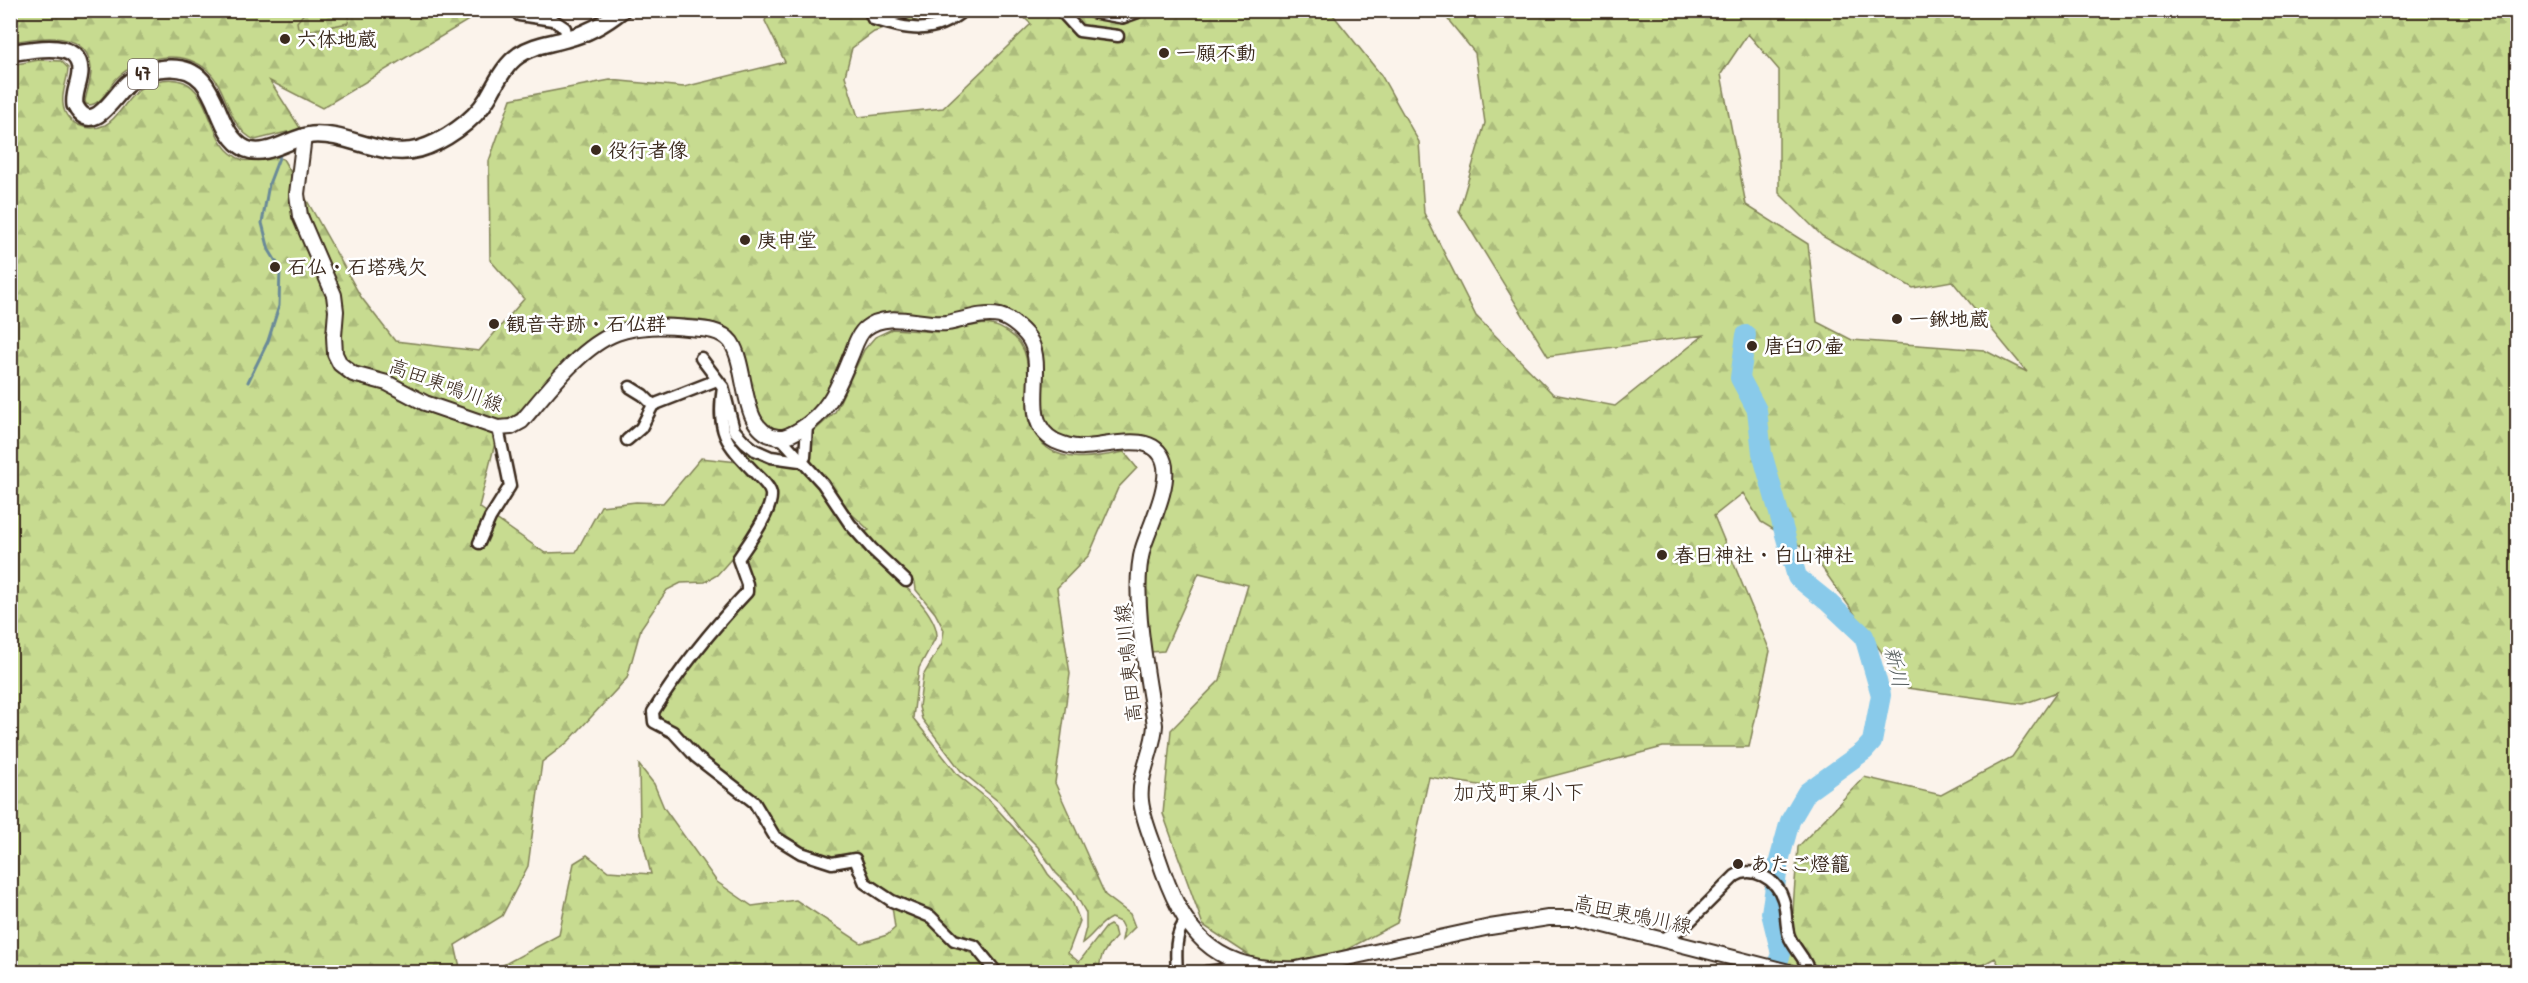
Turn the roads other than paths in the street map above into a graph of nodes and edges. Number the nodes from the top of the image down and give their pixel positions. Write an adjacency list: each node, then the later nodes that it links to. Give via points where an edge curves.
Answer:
1 (622, 10): 10 (main road, 47)
2 (871, 10): 3 (main road, via 888,15); 4 (street, via 873,19 917,28 938,27)
3 (905, 10)
4 (964, 10)
5 (1060, 10): 9 (street, via 1079,31)
6 (1094, 10): 7 (main road, via 1122,15)
7 (1136, 10)
8 (519, 15): 10 (street, via 553,20 565,28)
9 (1118, 36)
10 (567, 39): 12 (main road, 47, via 532,47 517,56 485,102 462,125 417,149 396,152 330,135)
11 (10, 53): 12 (main road, 47, via 49,49 73,55 80,70 74,101 86,116 100,114 143,74 175,68 191,72 206,84 227,129 243,147 266,150)
12 (304, 136): 18 (main road, 高田東鳴川線, via 297,194 300,216 334,296 333,336 340,364 353,374 387,383 425,403)
13 (701, 358): 14 (street)
14 (720, 384): 16 (street); 21 (street, via 734,430 745,442 771,457); 28 (street, via 723,433 771,494 768,508 738,559 747,592 667,690 653,712 654,722 672,732 696,757 754,802 776,837 801,853 832,863 855,859 865,884 892,901 931,917 954,940 975,946)
15 (630, 387): 16 (street)
16 (653, 405): 20 (street, via 641,428)
17 (807, 425): 19 (main road, 高田東鳴川線); 21 (street, via 805,457); 24 (main road, 高田東鳴川線, via 835,394 865,328 879,321 928,325 1001,316 1019,328 1032,345 1038,369 1037,420 1051,439 1082,448 1143,443 1164,462 1164,482 1142,552 1140,576 1142,644 1155,725 1141,800 1163,873)
18 (498, 428): 19 (main road, 高田東鳴川線, via 522,421 596,344 616,333 655,326 716,332 730,342 752,418 766,435); 22 (street, via 510,486)
19 (781, 438): 21 (street)
20 (627, 440)
21 (800, 461): 23 (street, via 824,484 872,549)
22 (479, 543)
23 (906, 581)
24 (1186, 921): 26 (main road, 高田東鳴川線, via 1215,952); 29 (street, via 1180,926)
25 (1663, 939): 26 (main road, 高田東鳴川線, via 1577,918 1548,918 1296,969 1270,970); 27 (main road, 高田東鳴川線); 31 (street, via 1685,926 1741,872 1751,872 1768,878 1783,897 1790,938 1808,964)
26 (1240, 963): 30 (street)
27 (1785, 971)
28 (996, 972)
29 (1177, 972)
30 (1206, 972)
31 (1809, 972)

